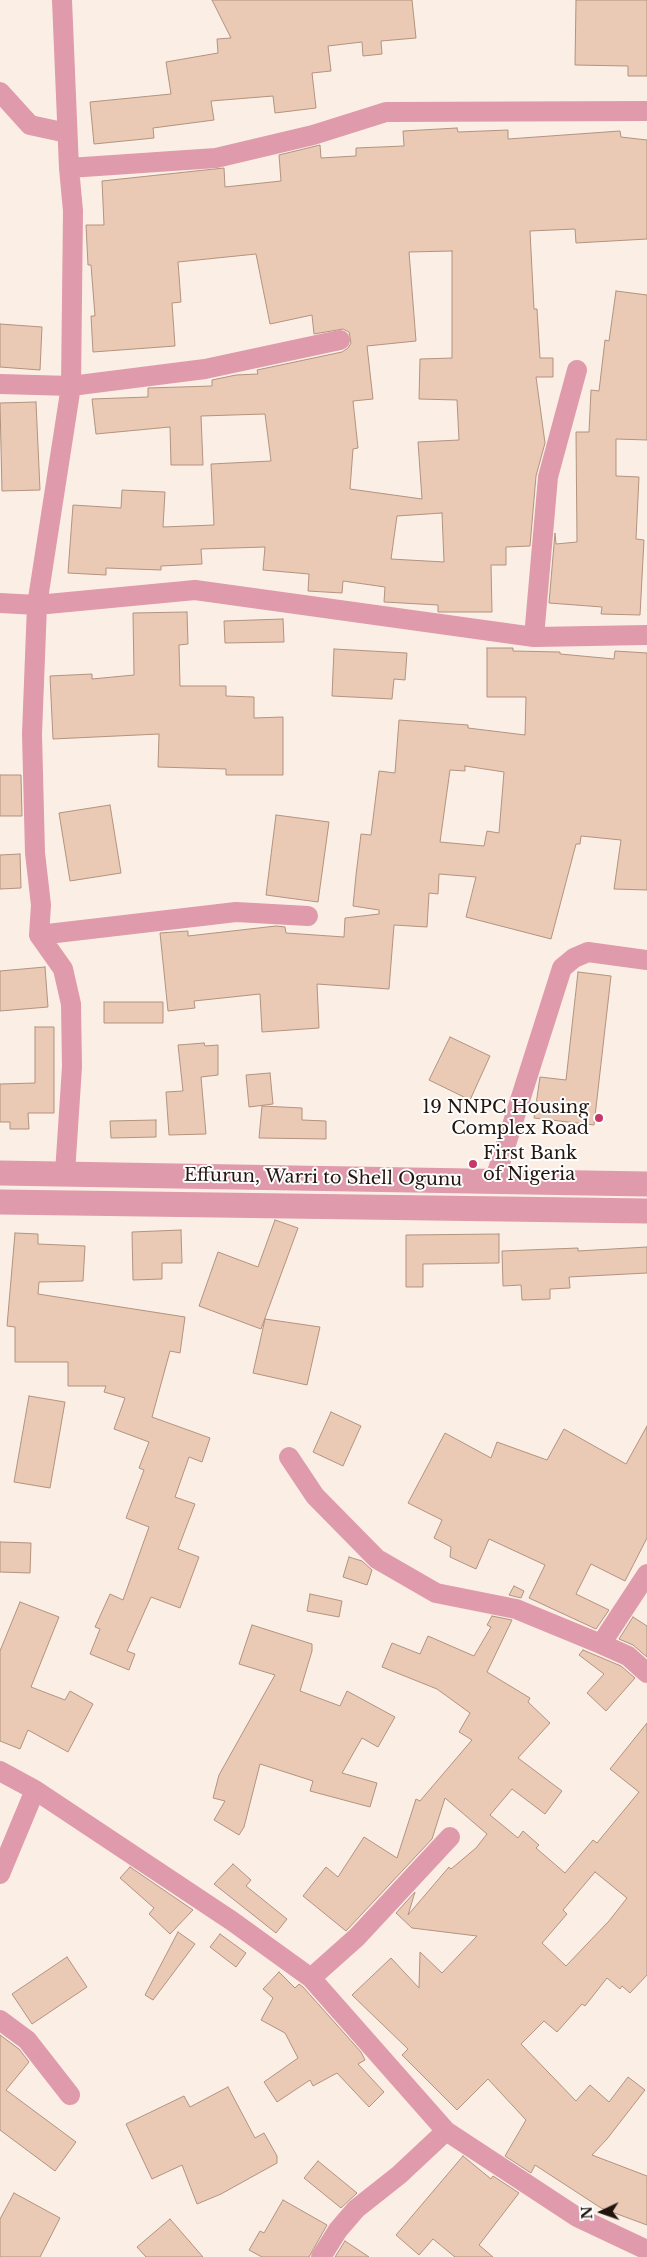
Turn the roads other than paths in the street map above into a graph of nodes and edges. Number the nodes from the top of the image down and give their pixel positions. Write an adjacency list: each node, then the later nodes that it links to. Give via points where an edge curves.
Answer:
1 (62, 0): 4 (street)
2 (0, 92): 4 (street, via 30,125)
3 (647, 110): 5 (street, via 386,112 216,158)
4 (67, 133): 5 (street)
5 (69, 168): 9 (street, via 73,211)
6 (340, 340): 9 (street, via 205,369)
7 (577, 370): 13 (street, via 548,477)
8 (0, 384): 9 (street)
9 (71, 386): 11 (street)
10 (0, 603): 11 (street)
11 (37, 605): 13 (street, via 195,590); 15 (street, via 32,734 41,905)
12 (647, 635): 13 (street)
13 (534, 637)
14 (308, 916): 15 (street, via 236,912)
15 (39, 935): 18 (street, via 63,969 71,1004 72,1067)
16 (647, 960): 19 (street, via 588,952 562,968)
17 (0, 1173): 18 (street, Effurun, Warri to Shell Ogunu)
18 (65, 1173): 19 (street, Effurun, Warri to Shell Ogunu)
19 (494, 1182): 20 (street, Effurun, Warri to Shell Ogunu)
20 (647, 1184)
21 (0, 1202): 22 (street, Effurun, Warri to Shell Ogunu)
22 (647, 1211)
23 (289, 1458): 25 (street, via 315,1496 377,1559 436,1593 516,1609)
24 (647, 1574): 25 (street)
25 (601, 1644): 26 (street, via 628,1656)
26 (647, 1673)
27 (0, 1771): 28 (street)
28 (35, 1790): 30 (street); 31 (street)
29 (450, 1837): 31 (street, via 358,1937)
30 (0, 1874)
31 (311, 1978): 34 (street)
32 (0, 2020): 33 (street, via 27,2040)
33 (70, 2095)
34 (446, 2131): 35 (street, via 577,2217); 36 (street, via 400,2175 356,2209)
35 (647, 2250)
36 (321, 2257)

